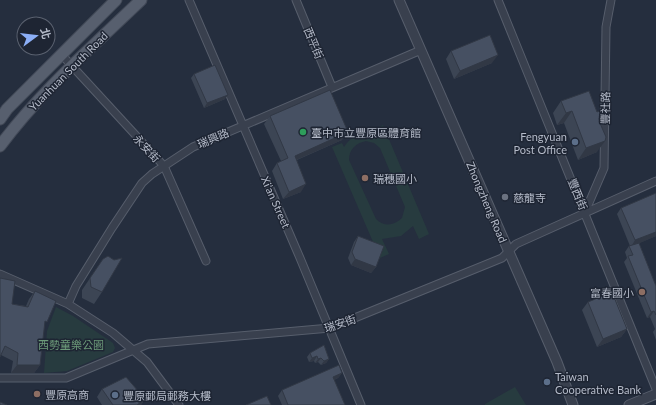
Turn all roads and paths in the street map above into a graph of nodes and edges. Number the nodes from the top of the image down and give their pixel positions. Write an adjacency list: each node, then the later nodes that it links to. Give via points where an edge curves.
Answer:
1 (116, 0): 9 (main road, Yuanhuan South Road)
2 (141, 0): 10 (main road, Yuanhuan South Road)
3 (189, 0): 13 (street, Xi’an Street)
4 (296, 0): 11 (street, 西平街)
5 (400, 0): 8 (street, Zhongzheng Road)
6 (498, 0): 17 (street, 豐西街)
7 (612, 0): 17 (street, 豐社路, via 606,27 604,168)
8 (421, 50): 11 (street, 瑞興路); 18 (street, Zhongzheng Road)
9 (61, 54): 10 (street, 永安街); 12 (main road, Yuanhuan South Road)
10 (71, 66): 14 (main road, Yuanhuan South Road, via 18,122); 15 (street, 永安街)
11 (332, 86): 13 (street, 瑞興路)
12 (0, 119)
13 (242, 126): 15 (street, 瑞興路, via 192,147); 22 (street, Xi’an Street)
14 (0, 146)
15 (164, 166): 19 (street, 永安街); 21 (street, 瑞興路, via 142,183 76,286)
16 (656, 181): 17 (street, 瑞安街)
17 (585, 212): 18 (street, 瑞安街, via 516,244); 25 (street, 豐西街)
18 (508, 251): 22 (street, 瑞安街, via 502,258); 29 (street, Zhongzheng Road)
19 (206, 261)
20 (0, 274): 21 (street)
21 (68, 304): 23 (street, via 112,333)
22 (330, 328): 23 (street, 瑞安街, via 148,344); 28 (street, Xi’an Street)
23 (133, 351): 24 (street, 瑞安街, via 66,378); 27 (street, via 147,362)
24 (0, 378)
25 (656, 389)
26 (656, 394): 30 (street)
27 (179, 405)
28 (361, 405)
29 (573, 405)
30 (629, 405)

